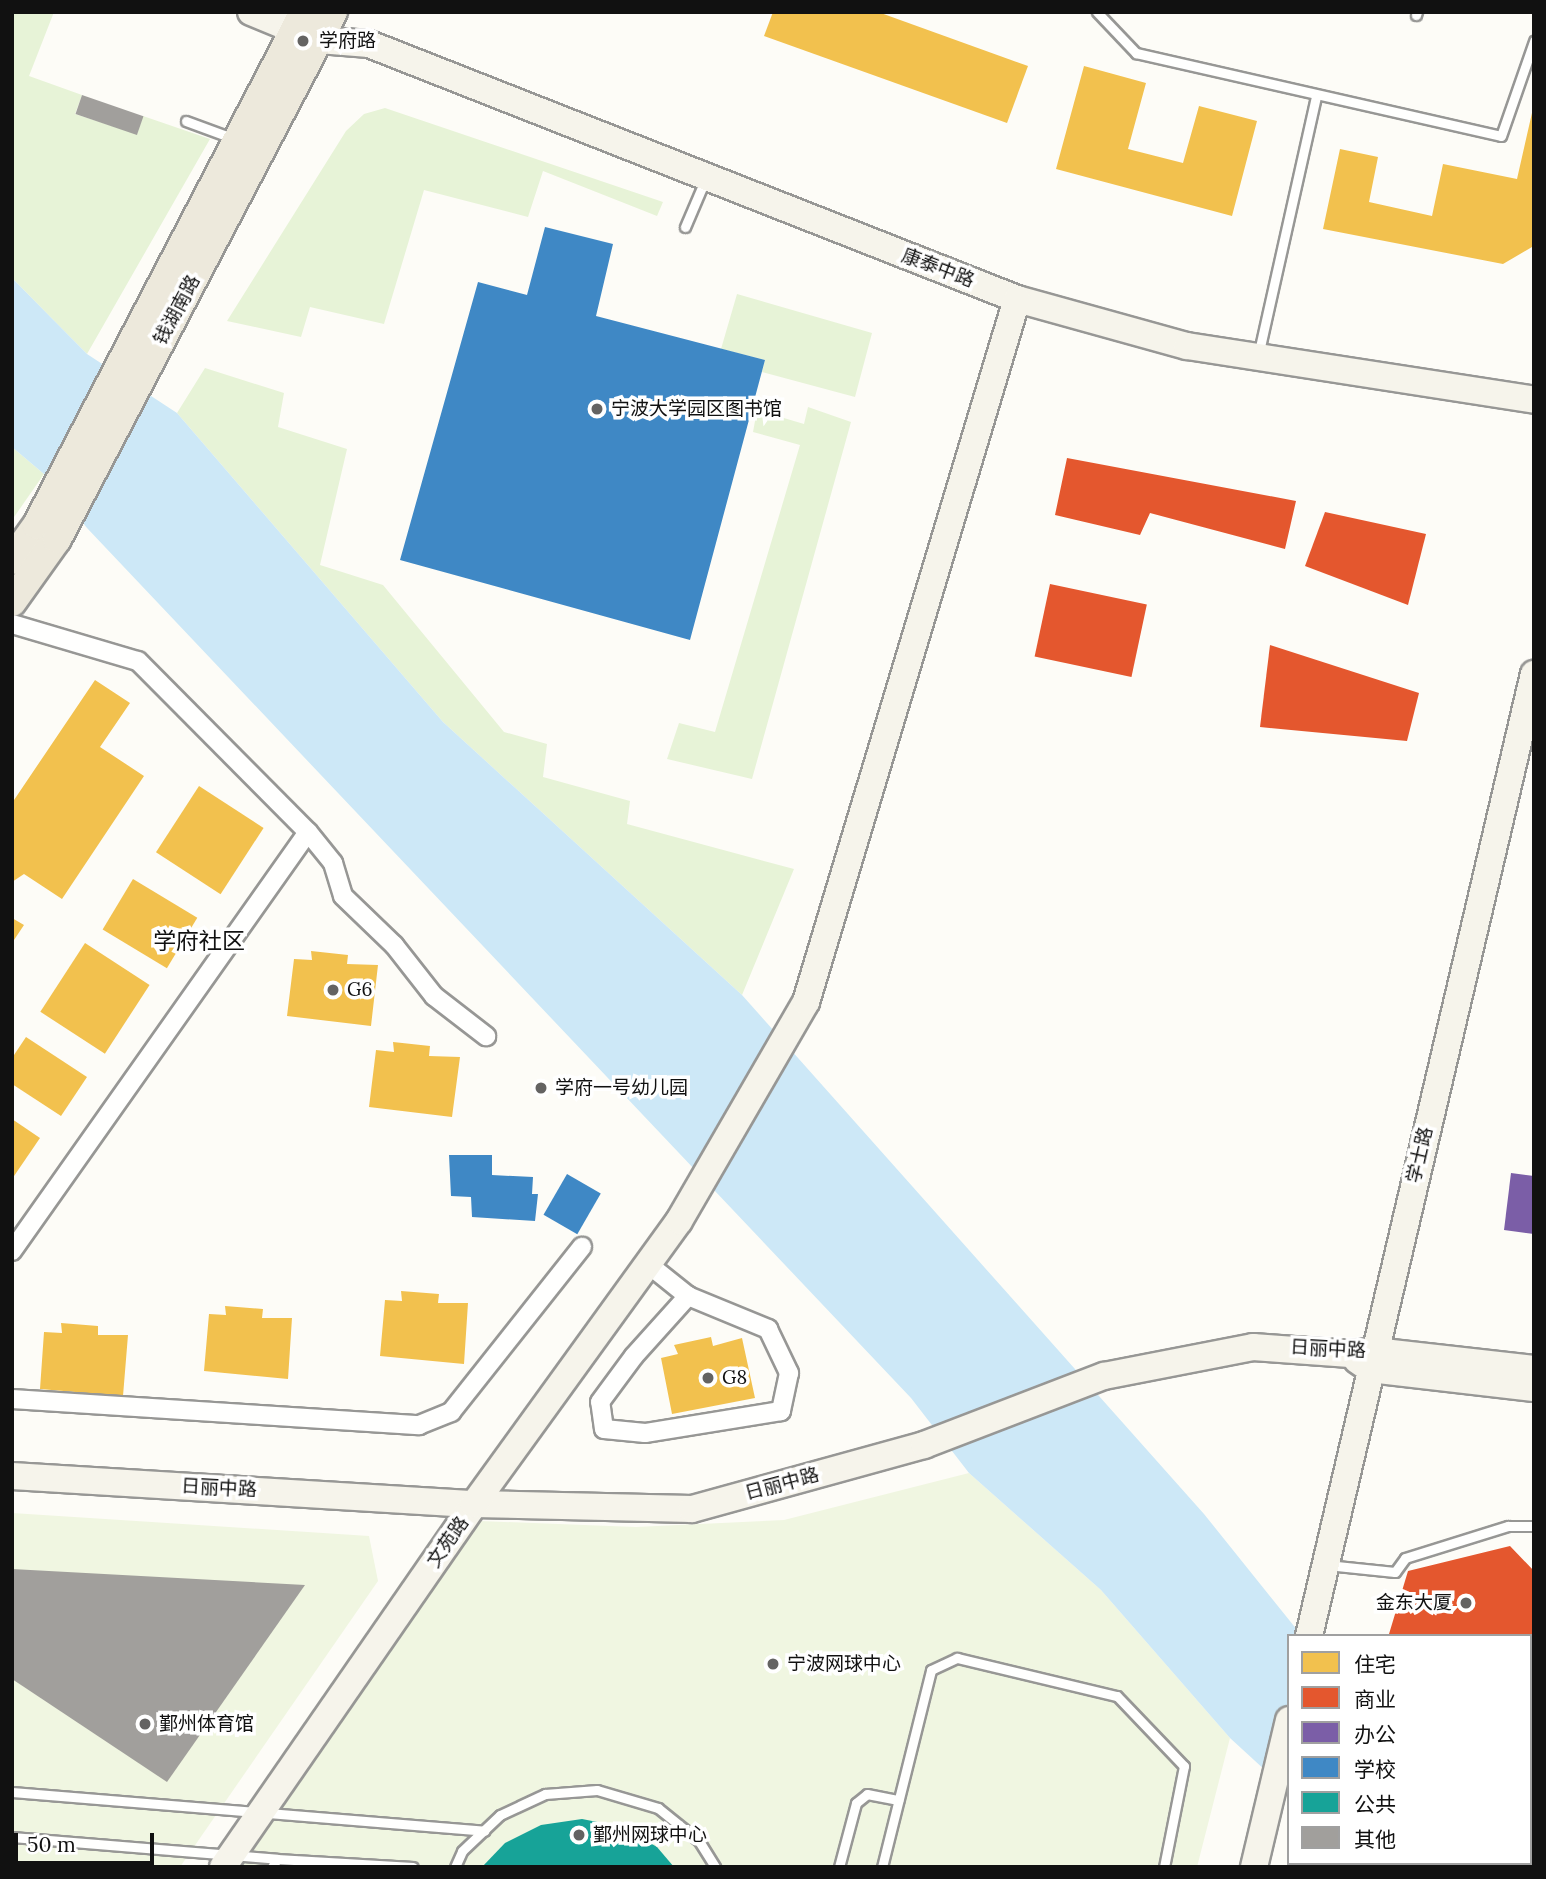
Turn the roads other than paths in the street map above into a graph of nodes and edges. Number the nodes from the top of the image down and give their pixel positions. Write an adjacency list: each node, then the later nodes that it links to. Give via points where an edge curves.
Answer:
1 (251, 12): 5 (street)
2 (333, 12): 5 (main road, 钱湖南路)
3 (340, 12): 7 (street)
4 (1097, 12): 8 (lane, via 1136,53)
5 (306, 27): 7 (street); 10 (main road, 钱湖南路); 14 (main road, 钱湖南路)
6 (1534, 41): 8 (lane, via 1501,136)
7 (369, 44): 11 (street, 康泰中路)
8 (1316, 96): 15 (lane)
9 (186, 121): 10 (lane)
10 (237, 140): 14 (main road, 钱湖南路)
11 (707, 177): 12 (lane); 13 (street, 康泰中路)
12 (685, 227)
13 (1017, 299): 15 (street, 康泰中路, via 1187,346); 26 (street, 文苑路, via 806,1002 678,1222)
14 (140, 354): 17 (main road, 钱湖南路)
15 (1258, 357): 16 (street, 康泰中路)
16 (1534, 400)
17 (47, 532): 18 (main road, 钱湖南路); 19 (main road, 钱湖南路)
18 (12, 560)
19 (12, 602)
20 (12, 624): 22 (street, via 138,661)
21 (1534, 674): 28 (street, 学士路)
22 (308, 832): 23 (street, via 333,863 344,896 394,945 434,996); 25 (street)
23 (486, 1036)
24 (582, 1247): 31 (street, via 451,1412 419,1425)
25 (12, 1251)
26 (648, 1264): 27 (street); 33 (street, 文苑路)
27 (688, 1296): 27 (street, via 768,1329 789,1373 781,1411 645,1433 604,1429 600,1402)
28 (1365, 1358): 29 (street, 日丽中路); 30 (street); 33 (street, 日丽中路, via 1254,1347 1104,1376 924,1445 692,1509); 35 (street, 学士路)
29 (1534, 1369)
30 (1534, 1388)
31 (12, 1399)
32 (12, 1476): 33 (street, 日丽中路)
33 (474, 1504): 40 (street, 文苑路)
34 (1534, 1526): 35 (lane, via 1508,1526 1405,1559 1395,1572)
35 (1326, 1564): 36 (street, 学士路)
36 (1311, 1627)
37 (1287, 1728): 51 (street)
38 (12, 1792): 40 (lane)
39 (898, 1800): 48 (lane, via 867,1794 856,1803); 49 (lane); 50 (lane, via 931,1670 957,1658 1117,1696 1184,1766)
40 (261, 1812): 41 (lane); 43 (street, 文苑路)
41 (484, 1831): 46 (lane, via 462,1851); 47 (lane, via 500,1815 545,1794 597,1790 658,1808 699,1841)
42 (12, 1837): 43 (lane)
43 (227, 1862): 44 (lane)
44 (274, 1863): 45 (lane)
45 (413, 1867)
46 (455, 1867)
47 (715, 1867)
48 (839, 1867)
49 (882, 1867)
50 (1164, 1867)
51 (1254, 1867)

